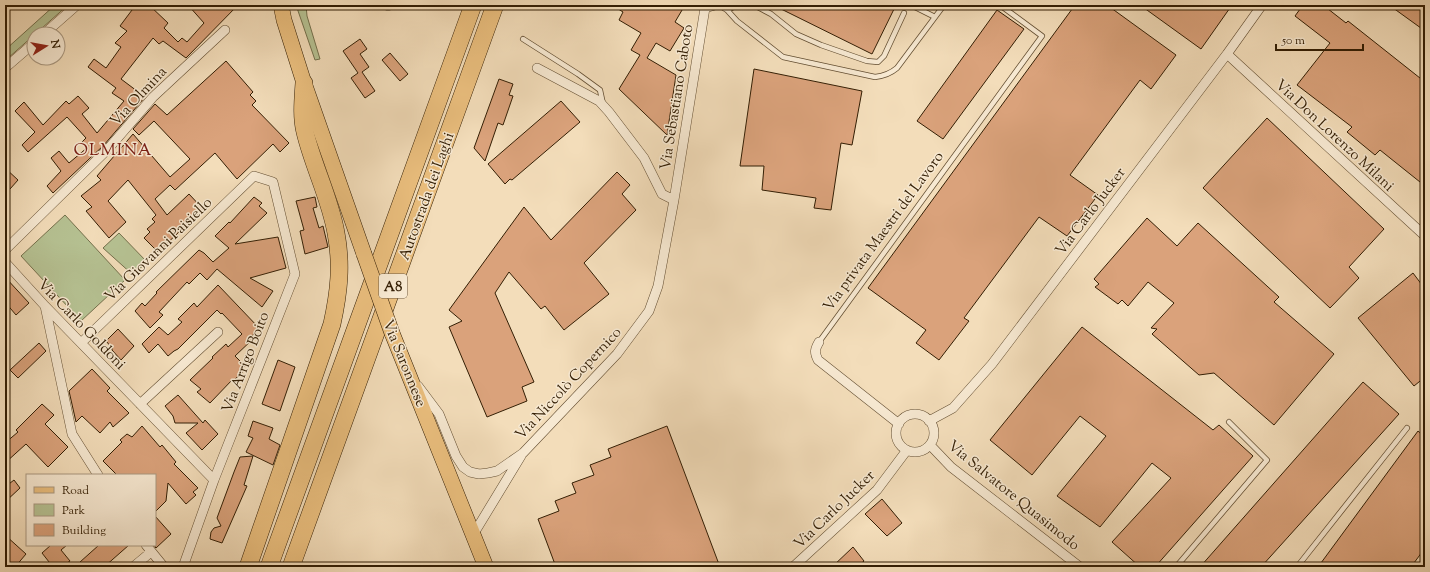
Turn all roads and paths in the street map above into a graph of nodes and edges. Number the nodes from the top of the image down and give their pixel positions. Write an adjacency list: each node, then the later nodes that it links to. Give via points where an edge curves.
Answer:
1 (77, 5): 20 (street)
2 (272, 5): 19 (main road, Via Saronnese)
3 (281, 5): 19 (main road, Via Saronnese)
4 (473, 5): 56 (highway, Autostrada dei Laghi / A8)
5 (495, 5): 43 (highway, Autostrada dei Laghi / A8)
6 (715, 5): 13 (street, Via Sebastiano Caboto)
7 (719, 5): 16 (lane)
8 (738, 5): 16 (lane)
9 (754, 5): 15 (lane)
10 (911, 5): 18 (lane)
11 (1000, 5): 36 (lane, Via privata Maestri del Lavoro, via 1042,36)
12 (1262, 5): 24 (street, Via Carlo Jucker)
13 (704, 6): 30 (street, Via Sebastiano Caboto)
14 (943, 6): 18 (lane)
15 (763, 7): 17 (lane, via 796,34 867,61 878,62 884,56)
16 (727, 10): 18 (lane, via 783,57 875,77 891,73 897,68)
17 (904, 12)
18 (935, 17)
19 (284, 20): 27 (main road, Via Saronnese)
20 (53, 26)
21 (225, 30): 32 (street, Via Olmina, via 153,97 108,149)
22 (523, 39): 28 (lane, via 600,90)
23 (26, 50): 25 (street)
24 (1227, 54): 31 (street, Via Don Lorenzo Milani); 40 (street, Via Carlo Jucker, via 992,364 953,408)
25 (5, 68)
26 (537, 68): 28 (street, via 599,101)
27 (304, 83): 38 (main road, Via Saronnese, bridge, via 392,333); 55 (highway, via 305,132 336,232 339,287 332,324)
28 (604, 107): 30 (street, via 644,158 662,194)
29 (254, 176): 37 (street, Via Giovanni Paisiello); 49 (street, Via Arrigo Boito, via 273,182 295,274)
30 (674, 200): 47 (street, Via Niccolò Copernico, via 658,286 649,311 617,354)
31 (1425, 236)
32 (5, 250)
33 (5, 262): 34 (street, Via Carlo Goldoni)
34 (45, 306): 37 (street, Via Carlo Goldoni); 48 (street, via 72,434)
35 (218, 332): 39 (street)
36 (819, 342): 42 (street, Via privata Maestri del Lavoro, via 815,349 818,360)
37 (81, 343): 39 (street, Via Carlo Goldoni)
38 (409, 374): 47 (street, Via Niccolò Copernico, via 438,414 456,456 470,472 479,474 497,471); 50 (main road, Via Saronnese)
39 (140, 404): 49 (street, Via Carlo Goldoni)
40 (929, 421): 42 (street, via 914,414); 45 (street, via 934,433)
41 (1229, 422): 62 (lane, via 1267,460)
42 (899, 424): 46 (street, via 896,435)
43 (342, 426): 57 (highway, Autostrada dei Laghi / A8); 58 (highway, via 339,444)
44 (1407, 428): 63 (lane)
45 (930, 445): 46 (street, via 920,452); 61 (street, Via Salvatore Quasimodo, via 951,467)
46 (907, 450): 60 (street, Via Carlo Jucker, via 877,490)
47 (523, 453): 50 (street, Via Niccolò Copernico)
48 (97, 474)
49 (214, 480): 54 (street, Via Arrigo Boito)
50 (473, 535): 59 (main road, Via Saronnese)
51 (149, 549): 52 (street); 53 (street)
52 (133, 567)
53 (164, 567)
54 (183, 567)
55 (248, 567)
56 (269, 567)
57 (291, 567)
58 (301, 567)
59 (486, 567)
60 (793, 567)
61 (1080, 567)
62 (1176, 567)
63 (1297, 567)

